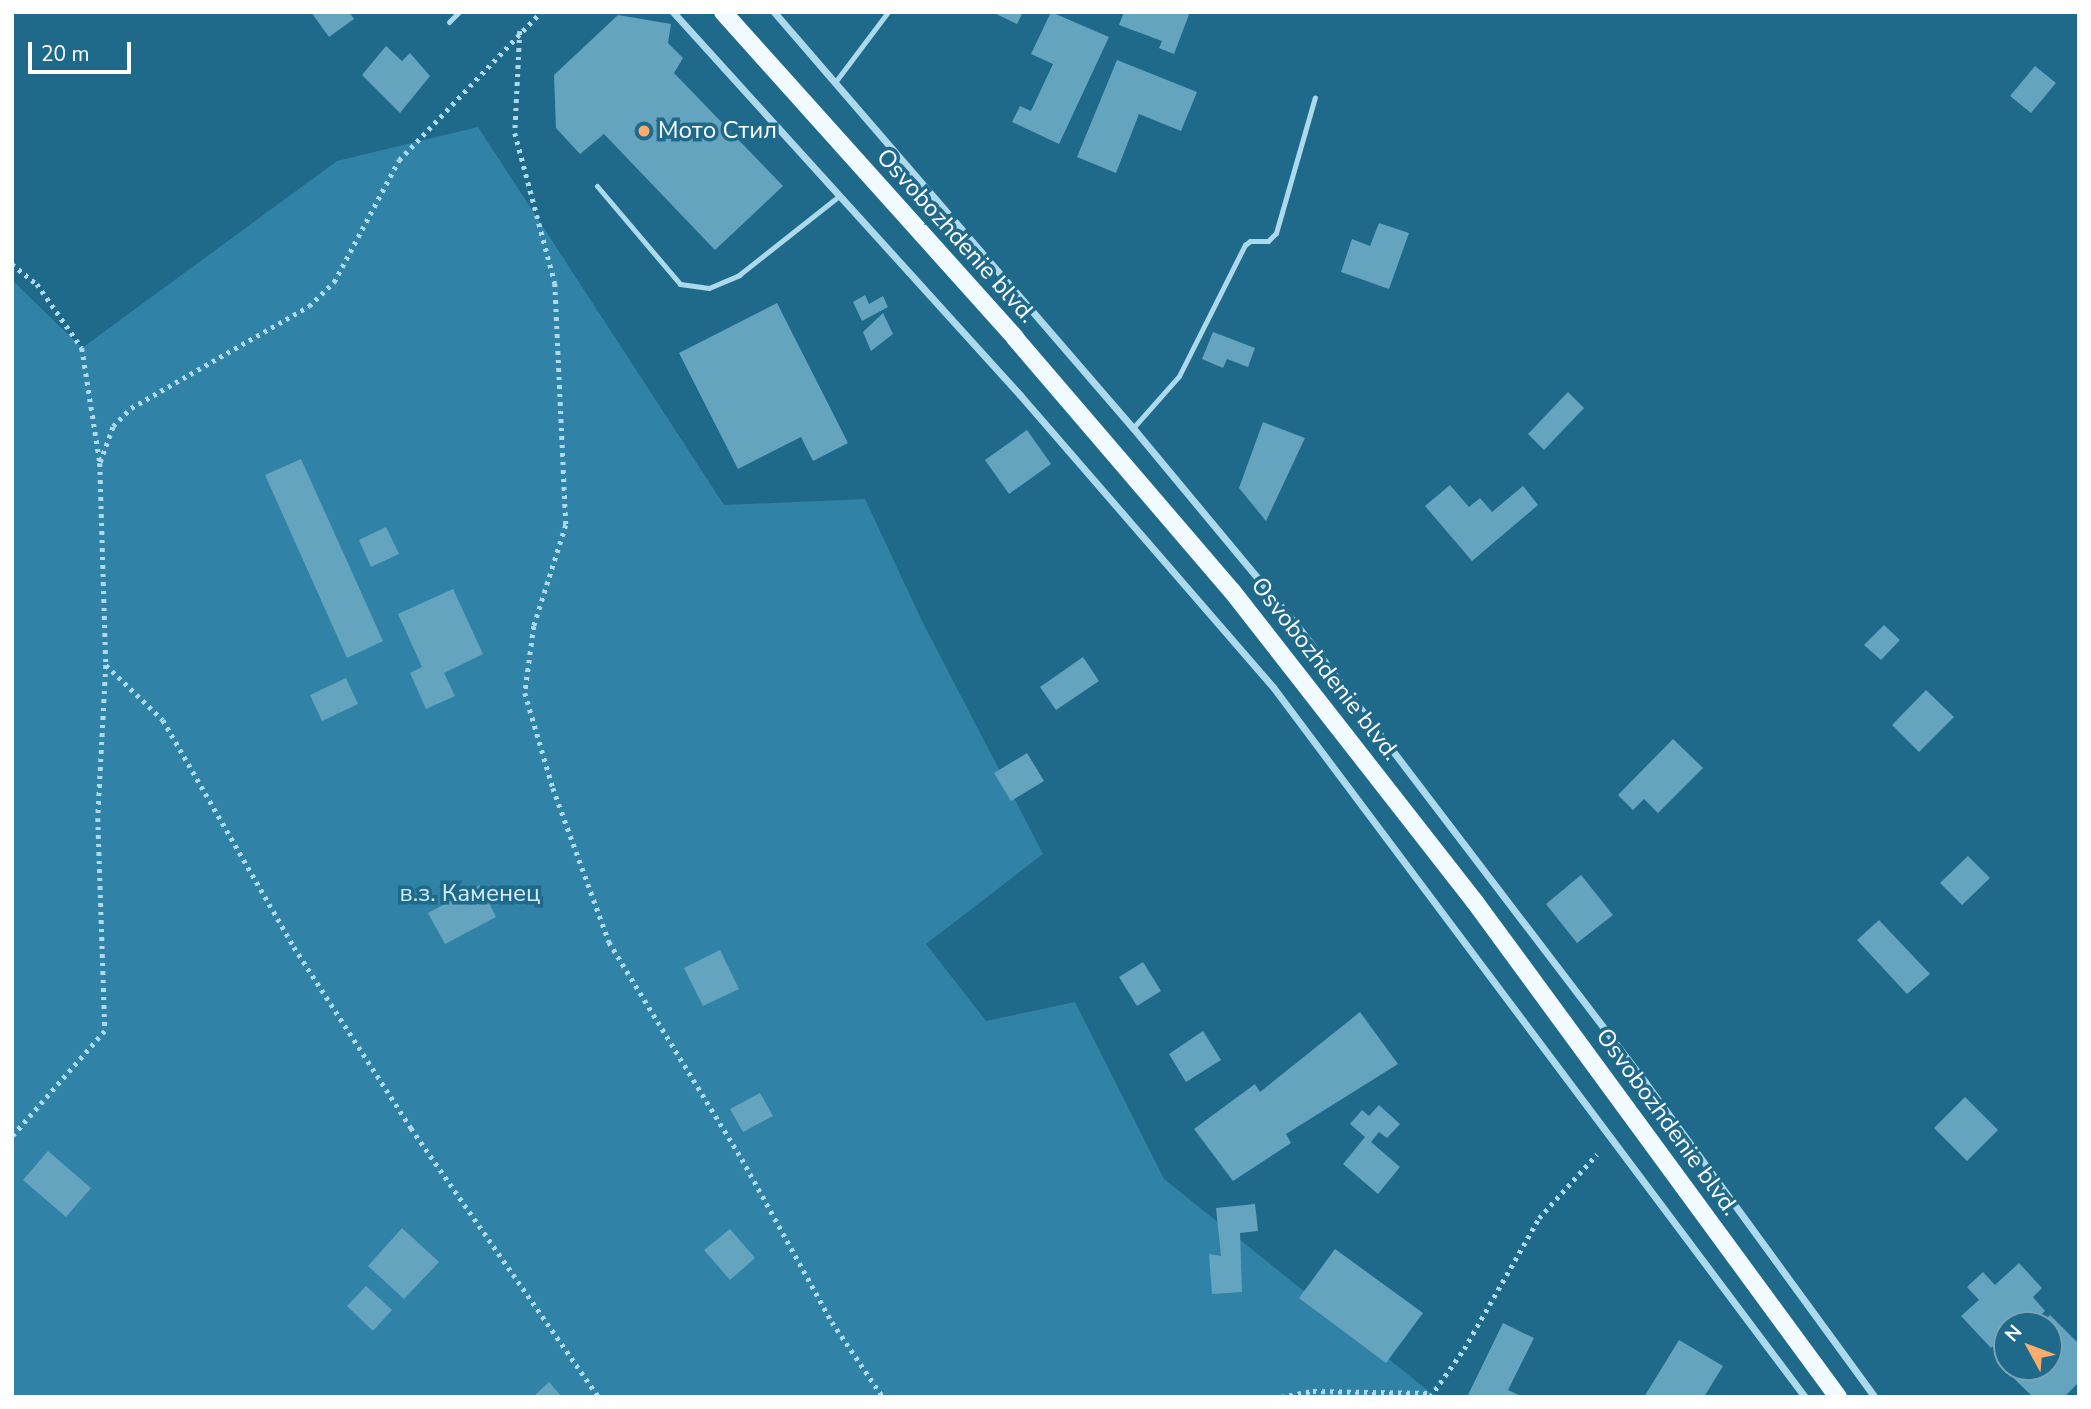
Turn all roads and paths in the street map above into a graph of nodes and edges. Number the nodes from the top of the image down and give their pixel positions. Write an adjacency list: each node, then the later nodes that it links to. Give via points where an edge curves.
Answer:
1 (460, 12): 7 (lane)
2 (541, 12): 8 (path)
3 (673, 12): 12 (street)
4 (723, 12): 24 (main road, Osvobozhdenie blvd., via 1015,338 1232,591 1467,891)
5 (774, 12): 9 (street)
6 (888, 12): 9 (lane)
7 (449, 22)
8 (520, 31): 15 (path, via 399,160 334,282 309,306 131,408 113,426); 21 (path, via 515,133 555,283 566,525 534,626 525,693 553,788 609,943 742,1159 832,1322)
9 (836, 80): 14 (street, via 1036,320)
10 (1315, 97): 14 (lane, via 1276,233 1268,241 1250,240 1245,245 1180,376)
11 (597, 186): 12 (lane, via 680,284 709,288 739,275)
12 (839, 196): 18 (street, via 1020,395 1273,687)
13 (12, 264): 15 (path, via 37,284 82,348)
14 (1133, 428): 25 (street, via 1296,624 1452,826)
15 (100, 463): 16 (path)
16 (106, 665): 17 (path, via 98,818 106,1031); 20 (path, via 163,720 294,947 411,1128)
17 (12, 1137)
18 (1614, 1140): 19 (path, via 1584,1165 1539,1218 1464,1349); 23 (street)
19 (1431, 1395): 22 (path, via 1313,1391)
20 (599, 1397)
21 (883, 1397)
22 (1281, 1397)
23 (1805, 1397)
24 (1838, 1397)
25 (1875, 1397)

